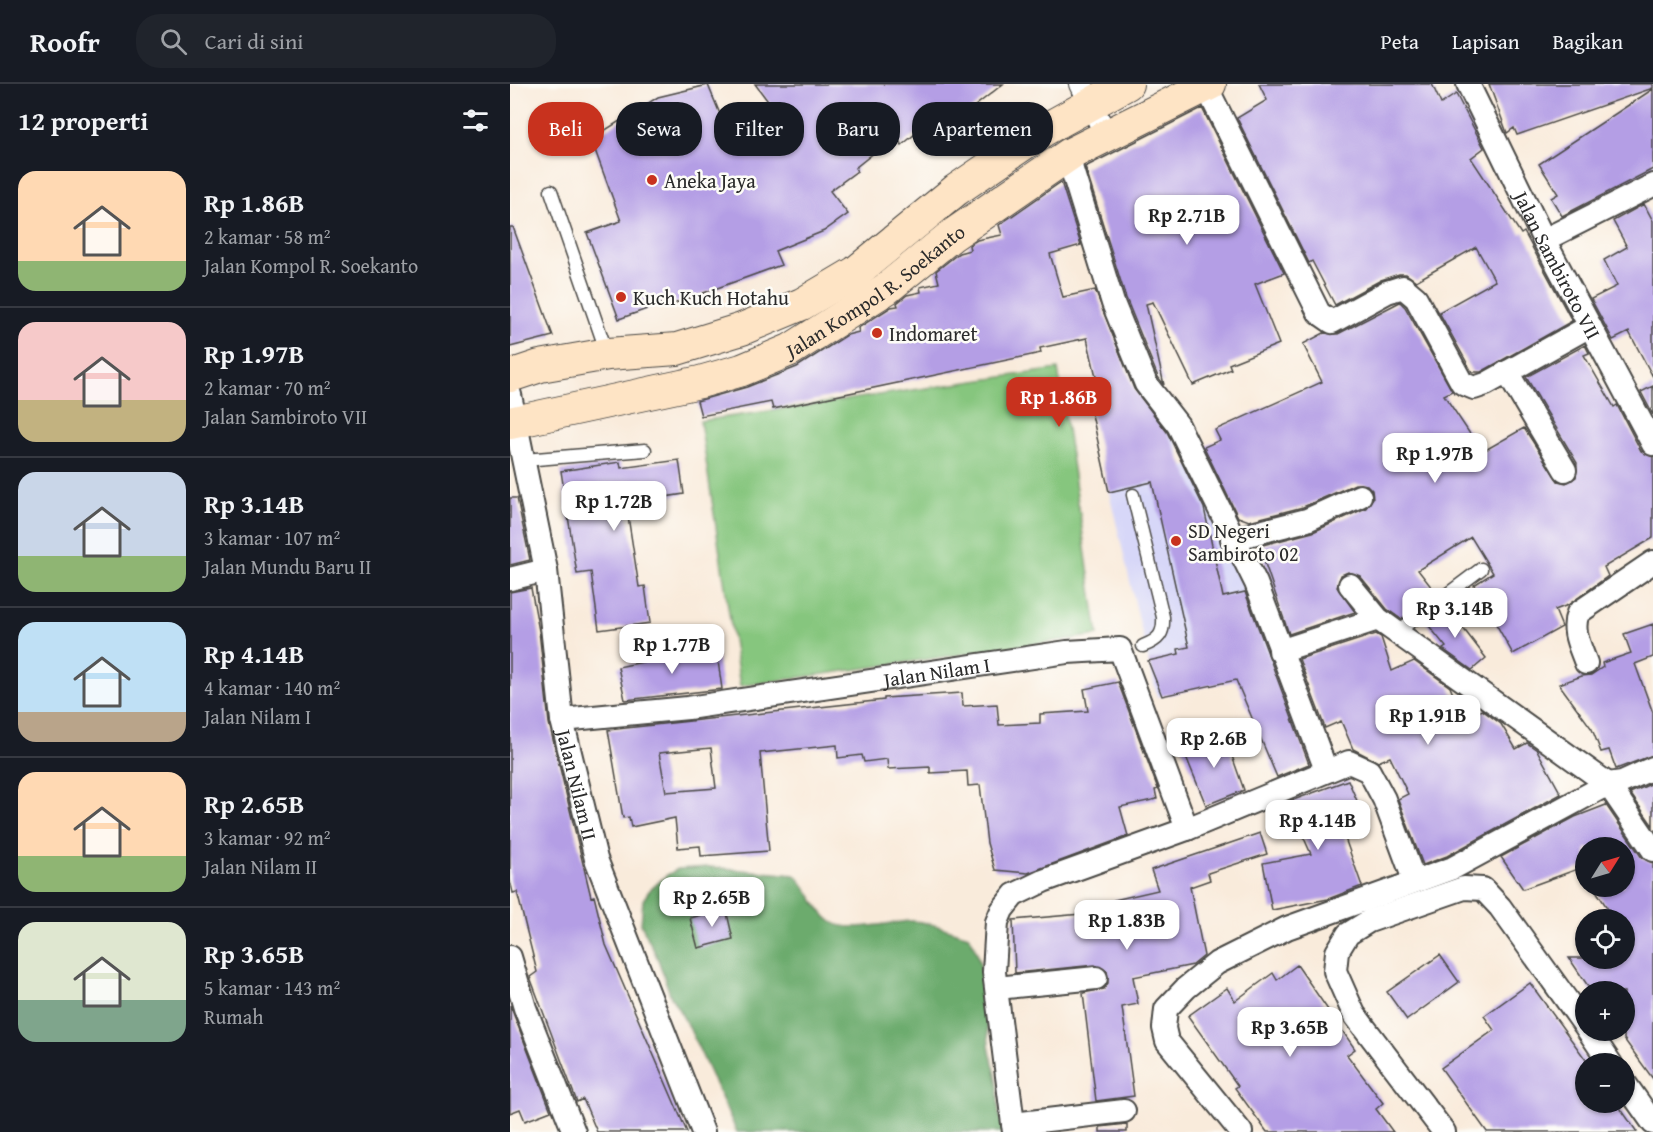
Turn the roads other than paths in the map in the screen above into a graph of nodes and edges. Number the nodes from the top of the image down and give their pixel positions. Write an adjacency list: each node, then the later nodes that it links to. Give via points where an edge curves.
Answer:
1 (1127, 84): 4 (main road, Jalan Kompol R. Soekanto)
2 (1468, 84): 9 (street, Jalan Sambiroto VII)
3 (1208, 85): 5 (main road, Jalan Kompol R. Soekanto); 13 (street, via 1322,317 1332,322 1402,287 1416,298 1462,383 1474,388)
4 (1087, 94): 5 (street); 11 (main road, Jalan Kompol R. Soekanto, via 1044,130 956,190 856,272 811,298 742,329)
5 (1107, 137): 6 (main road, Jalan Kompol R. Soekanto)
6 (1070, 154): 15 (main road, Jalan Kompol R. Soekanto, via 823,331 762,363); 23 (street, via 1113,303 1146,384 1178,425)
7 (1653, 185): 9 (street)
8 (551, 191): 12 (lane)
9 (1544, 240): 10 (street, Jalan Sambiroto VII)
10 (1590, 326): 13 (street); 17 (street, Jalan Sambiroto VII)
11 (677, 349): 12 (main road, Jalan Kompol R. Soekanto); 15 (main road)
12 (608, 354): 14 (main road, Jalan Kompol R. Soekanto, via 540,366)
13 (1507, 372): 20 (street)
14 (510, 376)
15 (700, 382): 16 (main road, Jalan Kompol R. Soekanto)
16 (512, 413): 19 (street, Jalan Nilam II)
17 (1653, 444)
18 (645, 450): 19 (lane)
19 (524, 460): 26 (street, Jalan Nilam II)
20 (1565, 470)
21 (1133, 495): 31 (lane, via 1163,617 1156,641)
22 (1360, 496): 23 (street, via 1307,520)
23 (1232, 539): 32 (street, via 1256,583)
24 (1653, 562): 33 (street, via 1578,613 1575,631)
25 (1481, 569): 30 (lane)
26 (546, 570): 27 (street); 34 (street, Jalan Nilam II)
27 (510, 579)
28 (1350, 585): 29 (street)
29 (1378, 618): 30 (street); 32 (street)
30 (1397, 632): 37 (street)
31 (1133, 647): 34 (street, Jalan Nilam I, via 1058,653 688,708); 38 (street)
32 (1280, 651): 36 (street)
33 (1586, 663)
34 (562, 720): 50 (street, Jalan Nilam II, via 597,860)
35 (1653, 768): 37 (street)
36 (1326, 770): 38 (street); 40 (street, via 1349,762 1369,771 1384,799)
37 (1608, 784): 39 (street); 40 (street, via 1453,868)
38 (1187, 829): 43 (street, via 1014,895 997,922)
39 (1653, 850)
40 (1414, 880): 51 (street, via 1261,939 1217,963 1166,1009 1167,1041)
41 (510, 957): 49 (street, via 525,1008)
42 (1096, 978): 43 (street)
43 (997, 988): 48 (street)
44 (1575, 1012): 52 (street, via 1483,889 1464,888 1369,921 1348,934 1337,952 1335,971 1354,1014)
45 (1635, 1098): 47 (street)
46 (1124, 1112): 48 (street)
47 (1653, 1123)
48 (1014, 1128)
49 (574, 1132)
50 (703, 1132)
51 (1241, 1132)
52 (1444, 1132)

